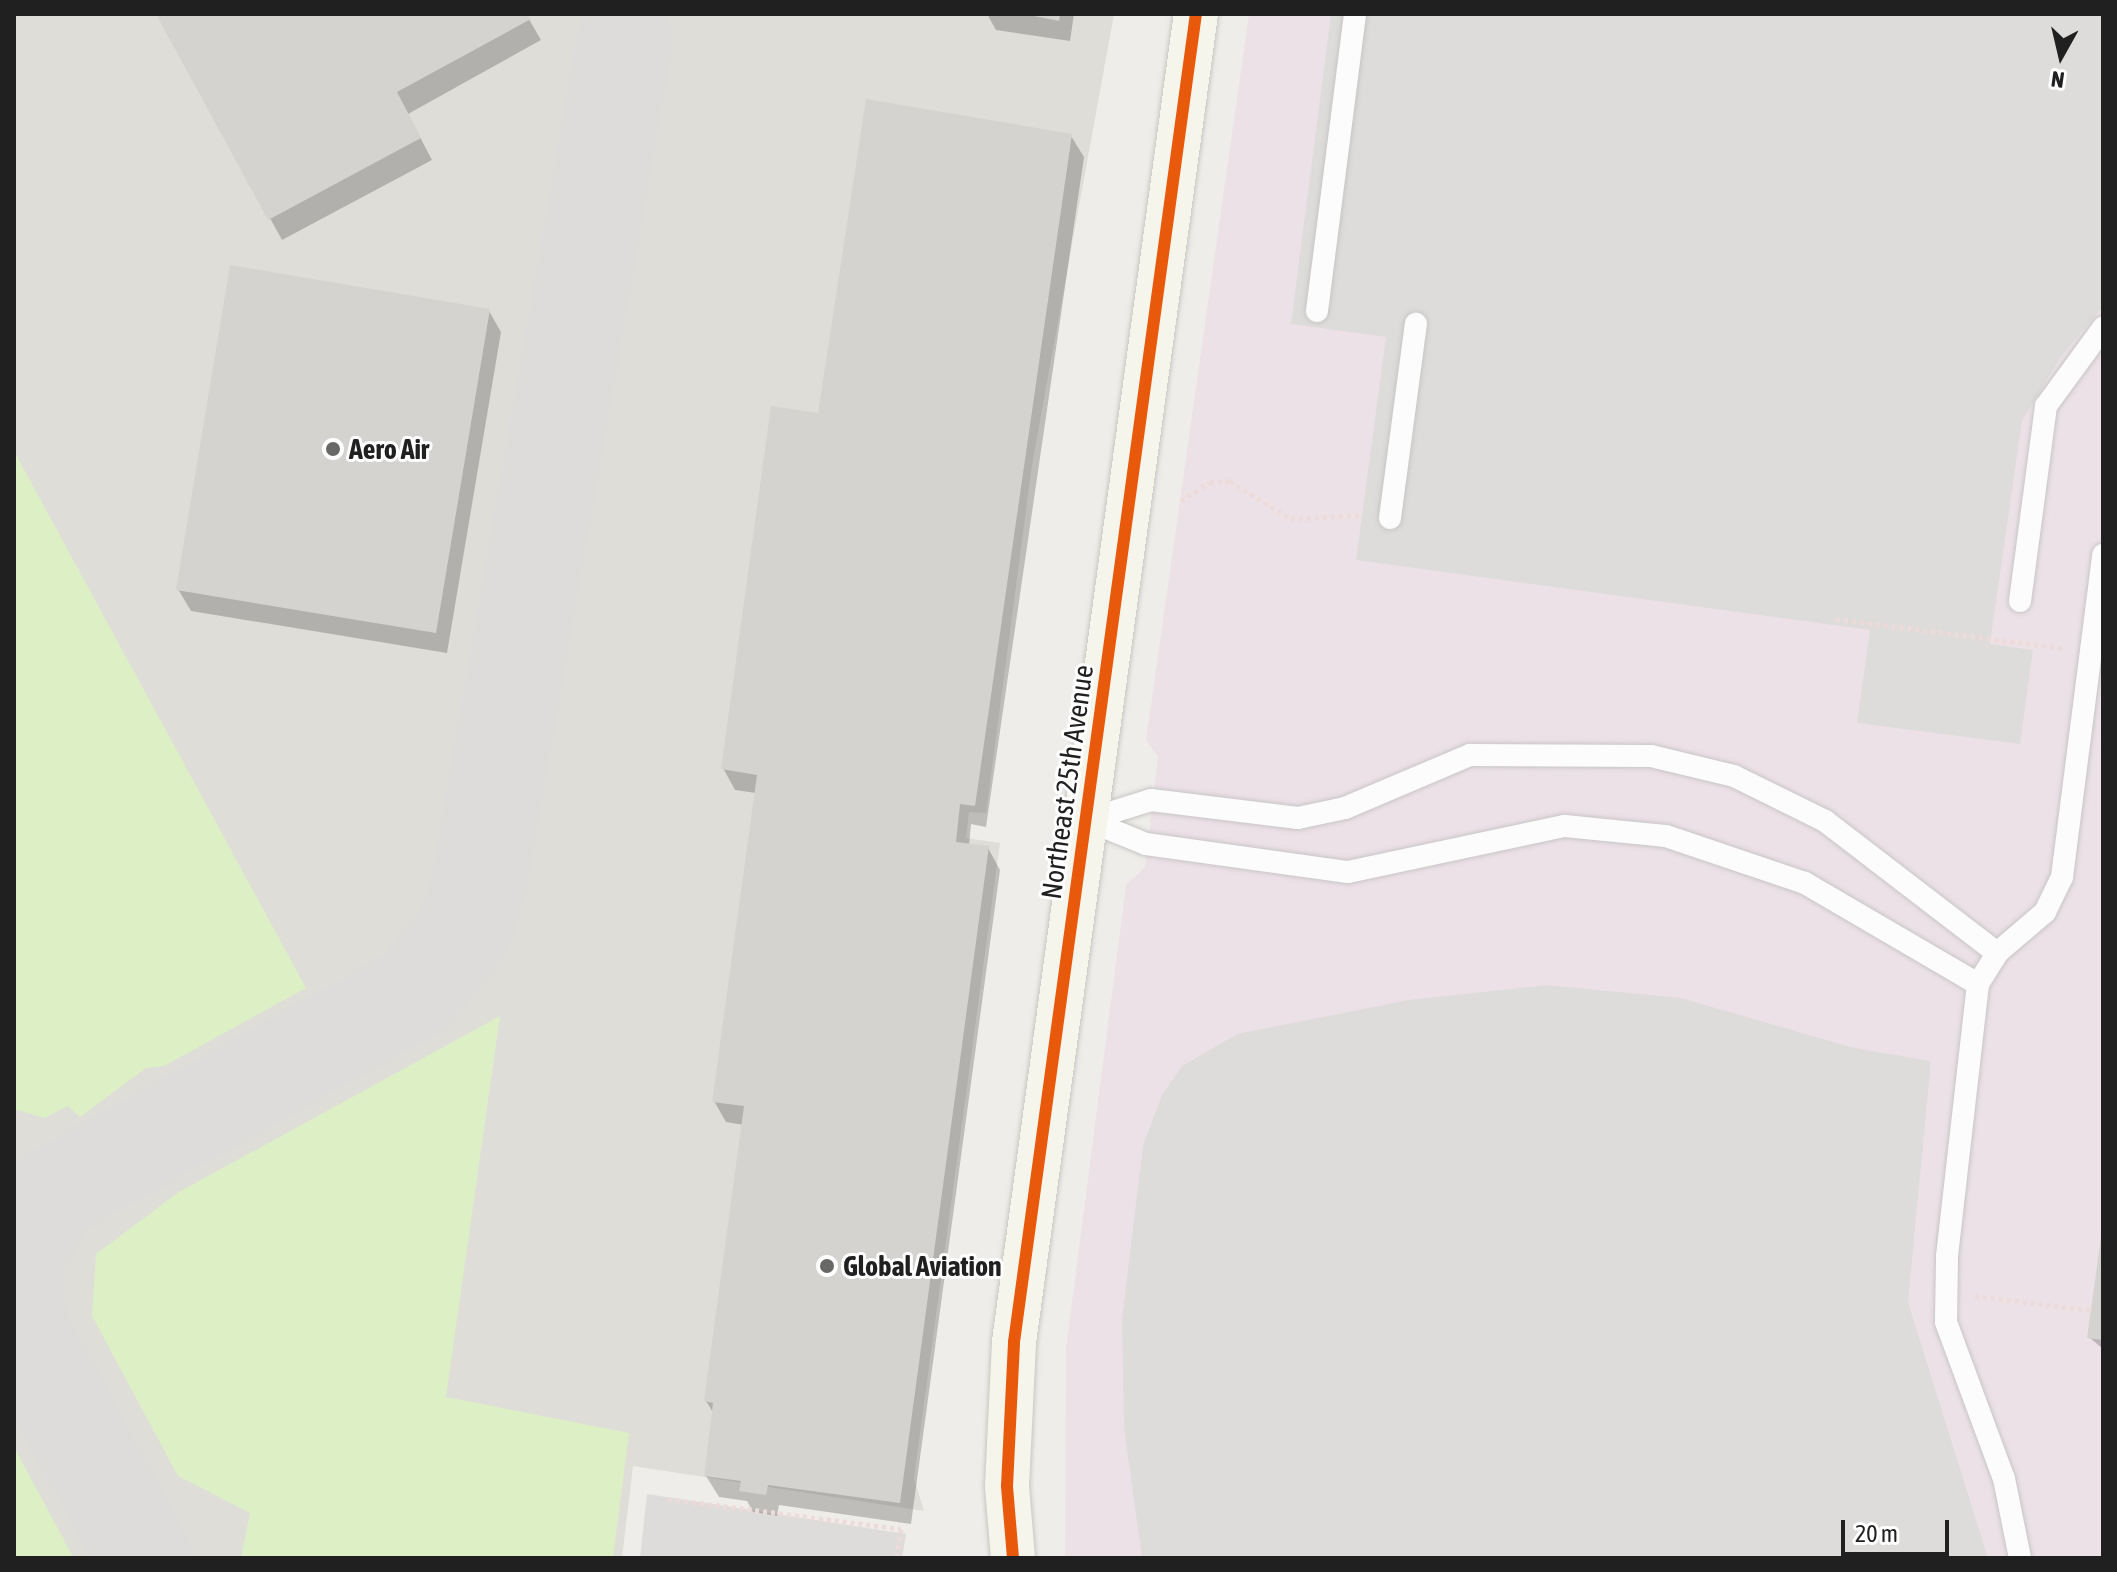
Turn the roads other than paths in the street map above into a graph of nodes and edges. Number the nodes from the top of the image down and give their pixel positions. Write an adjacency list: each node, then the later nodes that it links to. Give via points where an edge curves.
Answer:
1 (1196, 14): 9 (main road, Northeast 25th Avenue)
2 (1355, 14): 3 (lane)
3 (1317, 311)
4 (1416, 324): 6 (lane)
5 (2103, 328): 8 (lane, via 2046,406)
6 (1390, 518)
7 (2103, 555): 10 (lane, via 2062,877 2045,912)
8 (2020, 601)
9 (1087, 820): 10 (lane, via 1151,800 1298,818 1345,808 1470,755 1651,756 1734,776 1825,821); 11 (lane, via 1146,844 1348,872 1565,826 1666,836 1805,883); 12 (main road, Northeast 25th Avenue, via 1014,1342 1007,1486)
10 (1997, 953): 11 (lane)
11 (1978, 984): 13 (lane, via 1946,1322 2004,1479)
12 (1013, 1558)
13 (2020, 1558)

